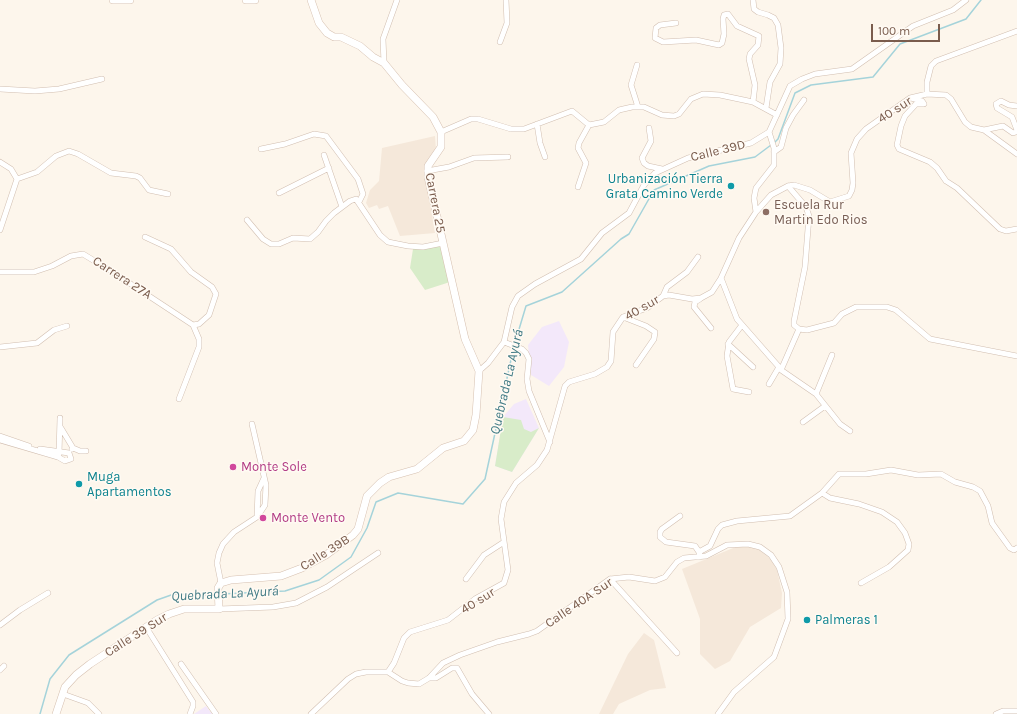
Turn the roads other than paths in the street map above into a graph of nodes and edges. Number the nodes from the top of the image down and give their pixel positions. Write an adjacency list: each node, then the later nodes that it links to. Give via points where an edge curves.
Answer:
1 (113, 0): 2 (street)
2 (130, 0)
3 (246, 0): 4 (street)
4 (255, 0)
5 (311, 0): 13 (street, via 319,23 327,33 350,41)
6 (397, 0): 13 (street, via 383,39)
7 (506, 0): 12 (street, via 507,23)
8 (753, 0): 23 (street, via 754,9 774,18 778,25 781,48 780,64 770,82)
9 (966, 0): 24 (street, via 953,10 913,26 852,69 815,74 796,82 788,90)
10 (676, 23): 20 (street, via 660,25 656,28 655,38 663,42 696,40 719,45 724,34 722,18 728,14 737,26 759,36 758,45 749,59 755,85)
11 (1017, 32): 17 (street, 40 sur, via 936,61 931,66)
12 (500, 42)
13 (384, 63): 29 (street, via 433,117)
14 (637, 65): 22 (street, via 632,85)
15 (102, 79): 16 (street, via 35,91)
16 (0, 89)
17 (927, 94): 18 (street, 40 sur); 28 (street, via 946,95 965,122 971,127)
18 (910, 98): 42 (street, 40 sur, via 866,129 854,144 853,183 849,196 830,202 801,186); 50 (street, via 924,104 916,104 905,116 897,145 899,149 930,162 946,182 957,188 1000,229)
19 (804, 100): 32 (street, via 786,128 781,147)
20 (753, 102): 22 (street, via 703,94 691,99 679,114 674,116); 23 (street)
21 (1017, 106): 28 (street, via 1001,101 996,104 997,108 1012,117 1016,132 1013,133 1003,126)
22 (638, 107): 26 (street, via 622,109 604,122)
23 (766, 108): 24 (street)
24 (777, 115): 30 (street)
25 (537, 124): 26 (street, via 572,111); 29 (street, via 518,130 470,119); 36 (street)
26 (589, 125): 43 (street, via 579,143 580,153 586,163)
27 (649, 128): 39 (street, via 651,141 642,158 648,166)
28 (984, 130): 33 (street)
29 (441, 132): 40 (street, Carrera 25, via 441,147)
30 (769, 132): 32 (street); 39 (street, Calle 39D, via 751,143 701,154)
31 (261, 149): 46 (street, via 314,134 326,136 362,185 363,194)
32 (774, 150): 48 (street, via 774,165 756,188)
33 (1017, 154)
34 (324, 155): 38 (street)
35 (508, 157): 40 (street, via 474,158 449,167)
36 (545, 157)
37 (0, 162): 41 (street, via 11,169)
38 (329, 168): 44 (street); 47 (street)
39 (662, 169): 65 (street, Calle 39D, via 648,179 629,213 602,233 580,259 518,296 510,313)
40 (427, 171): 53 (street, Carrera 25)
41 (17, 179): 45 (street, via 37,172 56,156 69,151 111,173 136,176 148,190); 51 (street)
42 (788, 186): 48 (street, via 771,195); 64 (street, via 806,207 809,216 805,267 794,321 794,325)
43 (578, 187)
44 (278, 193)
45 (168, 194)
46 (359, 202): 47 (street, via 353,200); 53 (street, via 380,235 388,242 408,246)
47 (342, 208): 49 (street, via 310,239 293,238 275,244 263,239)
48 (756, 212): 56 (street, via 732,251)
49 (247, 220)
50 (1017, 229)
51 (0, 230)
52 (145, 237): 60 (street, via 171,249 191,272 212,287 216,294 209,315 199,324)
53 (443, 244): 73 (street, Carrera 25, via 466,339)
54 (698, 257): 57 (street, via 687,272 667,287)
55 (0, 272): 60 (street, Carrera 27A, via 34,272 71,256 83,254)
56 (721, 278): 58 (street, via 712,292); 61 (street, via 732,308)
57 (662, 296): 58 (street, 40 sur); 59 (street, 40 sur, via 647,308)
58 (701, 298): 63 (street, via 694,307)
59 (623, 317): 70 (street, via 655,332 654,339); 87 (street, 40 sur, via 613,332 612,357 607,367 565,386)
60 (193, 325): 77 (street, via 199,339 199,347)
61 (742, 325): 66 (street); 72 (street)
62 (67, 326): 67 (street, via 54,330 36,343)
63 (711, 328)
64 (799, 329): 69 (street, via 806,330 834,323 842,314 856,307 887,307 896,310 930,339); 72 (street)
65 (504, 342): 73 (street); 87 (street, via 522,349 529,359 529,391)
66 (728, 344): 71 (street); 75 (street, via 727,356 732,387 735,390)
67 (0, 347)
68 (832, 355): 76 (street)
69 (1017, 356)
70 (636, 365)
71 (753, 367)
72 (780, 369): 74 (street); 76 (street)
73 (479, 371): 103 (street, Calle 39B, via 476,415 469,437 438,451 417,469 380,482 367,496 358,530 353,535 326,555 291,573 268,578 231,580)
74 (769, 384)
75 (749, 392)
76 (816, 394): 78 (street)
77 (179, 399)
78 (825, 406): 80 (street); 83 (street)
79 (60, 418): 82 (street)
80 (803, 422)
81 (252, 424): 92 (street)
82 (61, 427): 88 (street); 91 (street)
83 (850, 431)
84 (0, 436): 86 (street)
85 (0, 440): 86 (street)
86 (11, 443): 91 (street)
87 (550, 443): 96 (street, 40 sur, via 543,458 516,483 504,502 501,514)
88 (73, 448): 89 (street); 90 (street)
89 (86, 451)
90 (69, 453): 91 (street); 91 (street, via 69,461 65,461)
91 (59, 454)
92 (264, 478): 95 (street, via 258,490); 95 (street, via 266,499)
93 (822, 493): 97 (street, via 839,474 866,474 891,470 918,475 941,474 980,491 988,506 992,523 1010,548); 99 (street, via 790,516 722,525 710,546); 102 (street, via 830,498 882,512 897,522 905,533 909,544 908,550 889,567)
94 (680, 516): 99 (street, via 662,529 660,537 671,543 695,546)
95 (257, 517): 103 (street, via 234,532 223,544 217,563)
96 (504, 542): 100 (street, via 484,555); 111 (street, 40 sur, via 508,570 504,584 475,600 448,620 410,632 404,638)
97 (1017, 548)
98 (378, 553): 105 (street, Calle 39 Sur, via 327,587 296,603 266,608)
99 (700, 554): 101 (street, Calle 40A Sur, via 680,559 669,573 655,580 629,577); 122 (street, Calle 40A Sur, via 727,545 748,544 760,547 771,555 779,567 784,580 788,607 788,619 774,657 734,692)
100 (466, 579)
101 (610, 580): 108 (street); 113 (street, Calle 40A Sur, via 537,631 460,654 443,663)
102 (861, 583)
103 (220, 586): 105 (street)
104 (48, 593): 106 (street)
105 (219, 606): 107 (street, Calle 39 Sur, via 176,611)
106 (0, 625)
107 (146, 627): 112 (street); 114 (street, Calle 39 Sur, via 76,674 67,684)
108 (677, 653)
109 (181, 664): 110 (street)
110 (186, 670): 112 (street, via 182,669); 119 (street)
111 (388, 672): 113 (street, Calle 40A Sur, via 408,684 419,684); 120 (street, via 356,674)
112 (176, 674): 118 (street, via 192,702)
113 (429, 678): 121 (street, via 436,678 457,668 472,694)
114 (63, 694): 116 (street, Calle 39 Sur); 117 (street, via 88,703)
115 (1017, 711): 123 (street)
116 (56, 714)
117 (99, 714)
118 (190, 714)
119 (216, 714)
120 (311, 714)
121 (489, 714)
122 (718, 714)
123 (996, 714)

